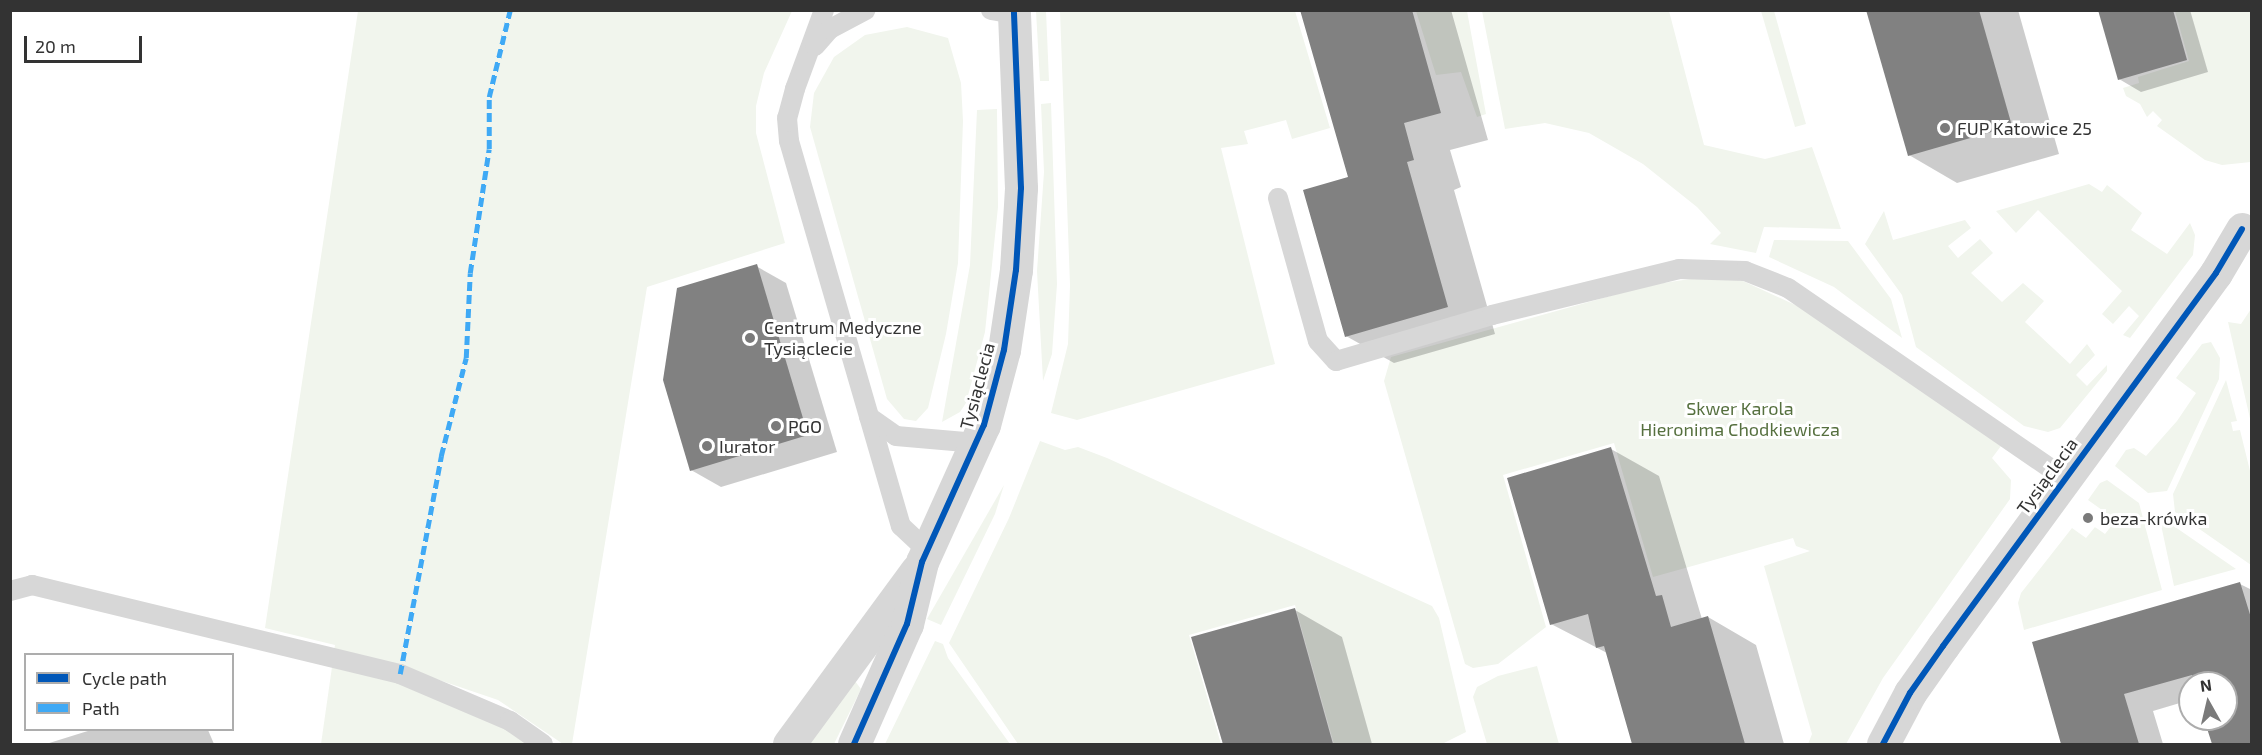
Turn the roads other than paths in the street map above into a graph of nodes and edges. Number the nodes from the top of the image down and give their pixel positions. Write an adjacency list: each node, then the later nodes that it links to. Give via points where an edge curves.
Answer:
1 (824, 10): 4 (lane)
2 (865, 10): 4 (lane, via 830,30)
3 (1007, 12): 8 (street, Tysiąclecia, via 1020,177 1016,270 1004,350)
4 (808, 55): 7 (lane, via 787,118 789,141)
5 (1278, 198): 9 (lane, via 1318,341 1336,361 1492,315 1679,268 1746,271 1788,288)
6 (2242, 229): 9 (street, Tysiąclecia, via 2217,273)
7 (869, 417): 8 (lane, via 896,436); 10 (lane, via 901,526)
8 (977, 443): 10 (street, Tysiąclecia)
9 (2064, 478): 15 (street, Tysiąclecia, via 1910,693)
10 (925, 557): 13 (street, Tysiąclecia); 14 (street, Tysiąclecia, via 907,624)
11 (10, 591): 12 (lane, via 32,585 399,674 510,721)
12 (543, 744)
13 (789, 744)
14 (854, 744)
15 (1883, 744)

